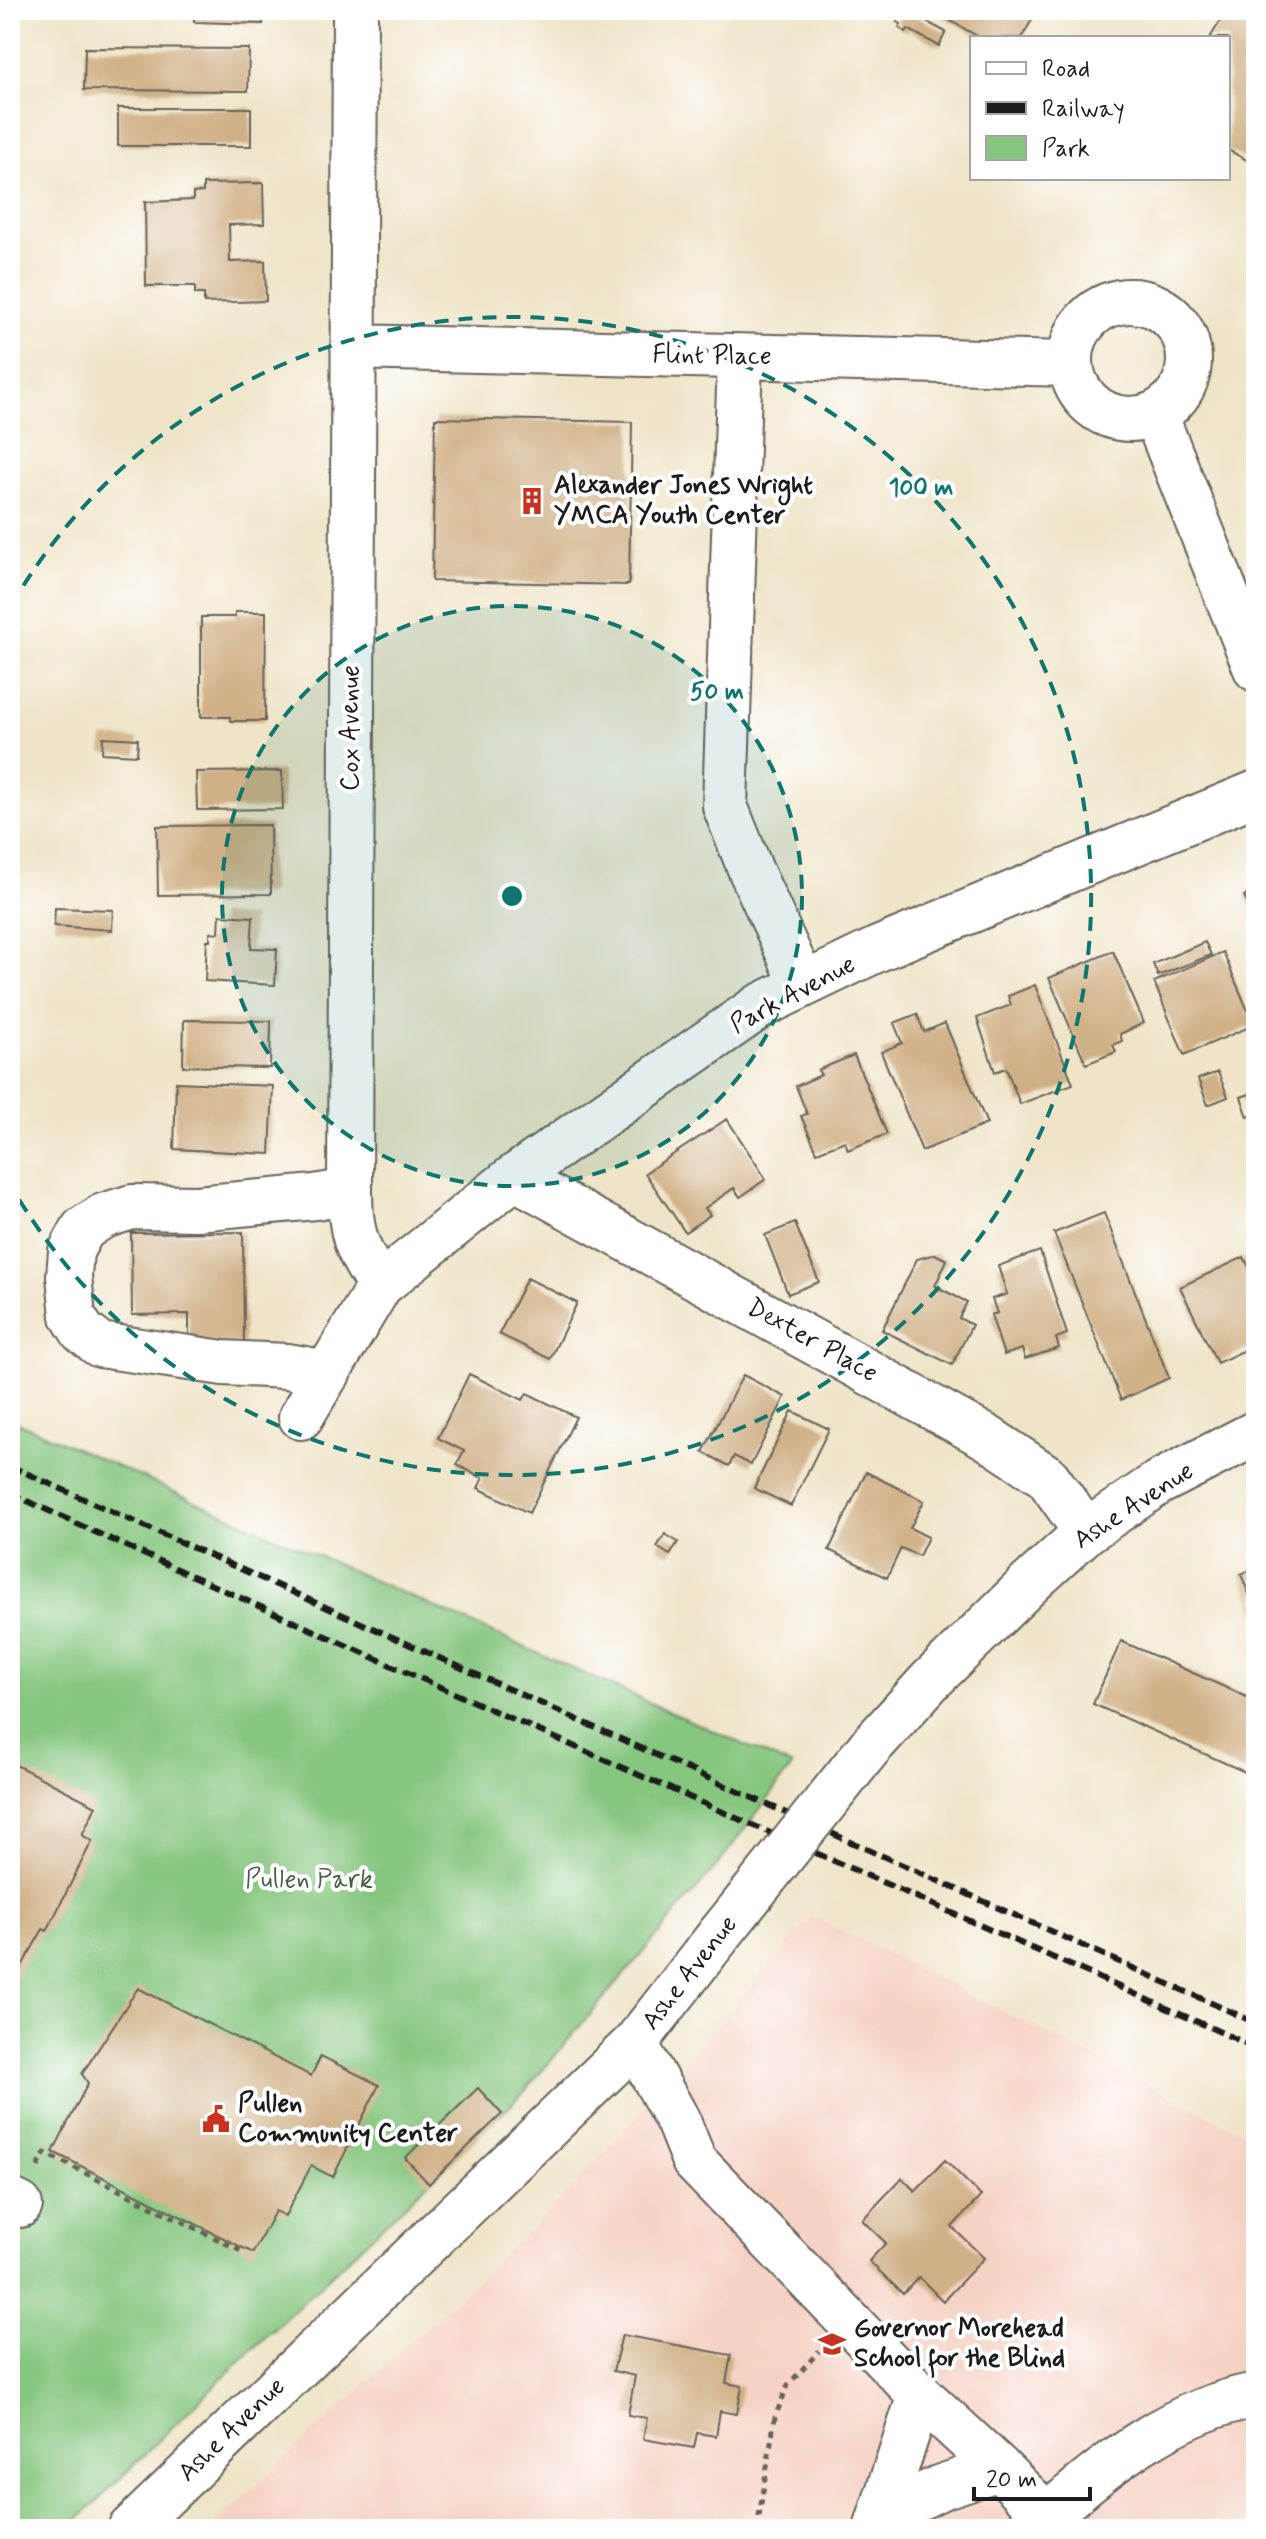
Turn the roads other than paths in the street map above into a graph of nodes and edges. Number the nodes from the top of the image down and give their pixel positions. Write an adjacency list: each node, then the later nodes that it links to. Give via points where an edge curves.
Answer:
1 (355, 10): 2 (street, Cox Avenue)
2 (353, 347): 3 (street, Flint Place); 10 (street, Cox Avenue)
3 (740, 357): 4 (street, Flint Place); 8 (street, via 725,806)
4 (1070, 364): 5 (street, via 1085,399 1100,411 1117,418); 5 (street, via 1078,331 1103,307 1134,301 1165,312 1185,337 1188,373 1170,404)
5 (1155, 414): 6 (street)
6 (1256, 669)
7 (1256, 793): 8 (street, Park Avenue)
8 (803, 985): 9 (street, Park Avenue, via 760,1006)
9 (514, 1177): 11 (street, Park Avenue); 15 (street, Dexter Place, via 988,1438 1047,1477)
10 (350, 1191): 11 (street, Cox Avenue, via 350,1217 361,1258); 12 (street, via 197,1208 132,1207 83,1229 71,1251 73,1316 100,1345)
11 (380, 1285): 12 (street)
12 (328, 1373): 13 (street)
13 (301, 1417)
14 (1256, 1433): 15 (street, Ashe Avenue, via 1158,1483)
15 (1086, 1532): 16 (street, Ashe Avenue, bridge, via 929,1682 869,1748)
16 (635, 2043): 17 (street, via 694,2161); 22 (street, Ashe Avenue)
17 (920, 2395): 19 (street); 20 (street)
18 (1256, 2395): 21 (street, via 1187,2419 1131,2448 1089,2478)
19 (999, 2468): 20 (street, via 941,2487); 21 (street)
20 (879, 2522)
21 (1053, 2523)
22 (130, 2529)

